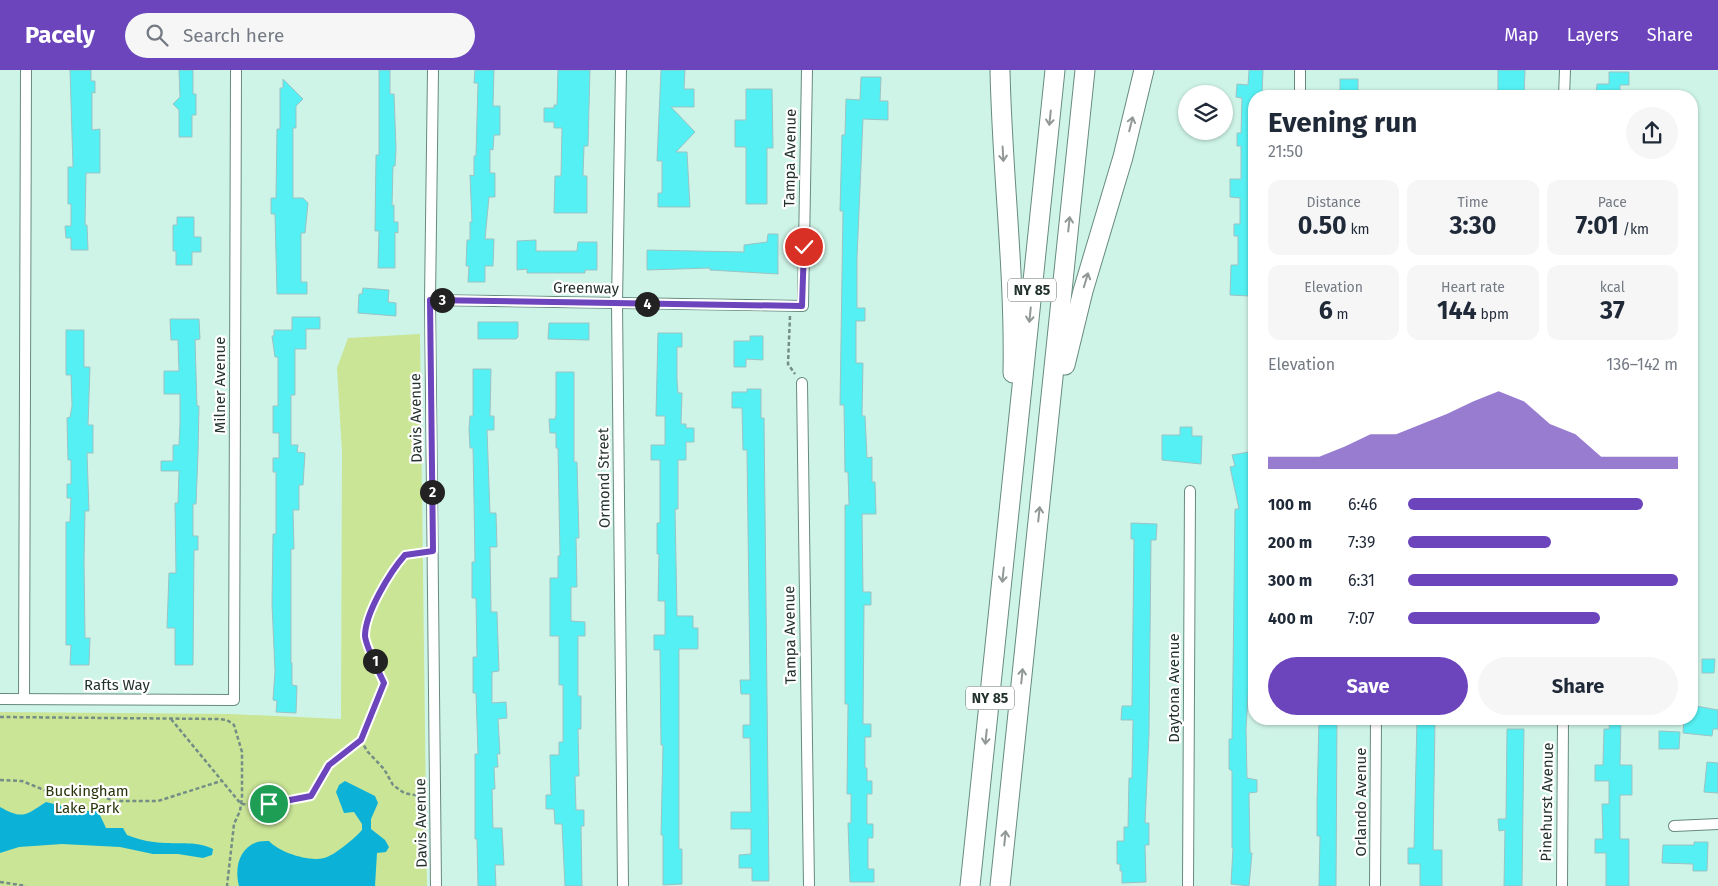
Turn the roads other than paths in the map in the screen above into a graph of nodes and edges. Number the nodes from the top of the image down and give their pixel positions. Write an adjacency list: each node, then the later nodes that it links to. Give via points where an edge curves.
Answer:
1 (26, 70): 22 (street)
2 (236, 70): 23 (street, Milner Avenue)
3 (433, 70): 14 (street, Davis Avenue)
4 (621, 70): 15 (street, Ormond Street)
5 (807, 70): 16 (street, Tampa Avenue)
6 (1000, 70): 20 (highway, one-way to 20, via 1013,319)
7 (1055, 70): 20 (highway, NY 85, one-way to 20)
8 (1085, 70): 18 (highway, NY 85, one-way to 8)
9 (1144, 70): 18 (highway, one-way to 9, via 1068,350 1123,157)
10 (1300, 70): 12 (street)
11 (1565, 70): 13 (street)
12 (1300, 90)
13 (1564, 90)
14 (430, 300): 15 (street, Greenway); 28 (street, Davis Avenue)
15 (617, 304): 16 (street, Greenway); 29 (street, Ormond Street)
16 (802, 306)
17 (802, 383): 30 (street, Tampa Avenue)
18 (1042, 481): 32 (highway, NY 85, one-way to 18)
19 (1190, 491): 33 (street, Daytona Avenue)
20 (1010, 509): 31 (highway, NY 85, one-way to 31)
21 (0, 699): 22 (street, Rafts Way)
22 (24, 699): 23 (street, Rafts Way)
23 (234, 700)
24 (1376, 725): 34 (street, Orlando Avenue)
25 (1563, 725): 35 (street, Pinehurst Avenue)
26 (1718, 824): 27 (street)
27 (1674, 826)
28 (436, 886)
29 (623, 886)
30 (809, 886)
31 (970, 886)
32 (1000, 886)
33 (1188, 886)
34 (1375, 886)
35 (1562, 886)

